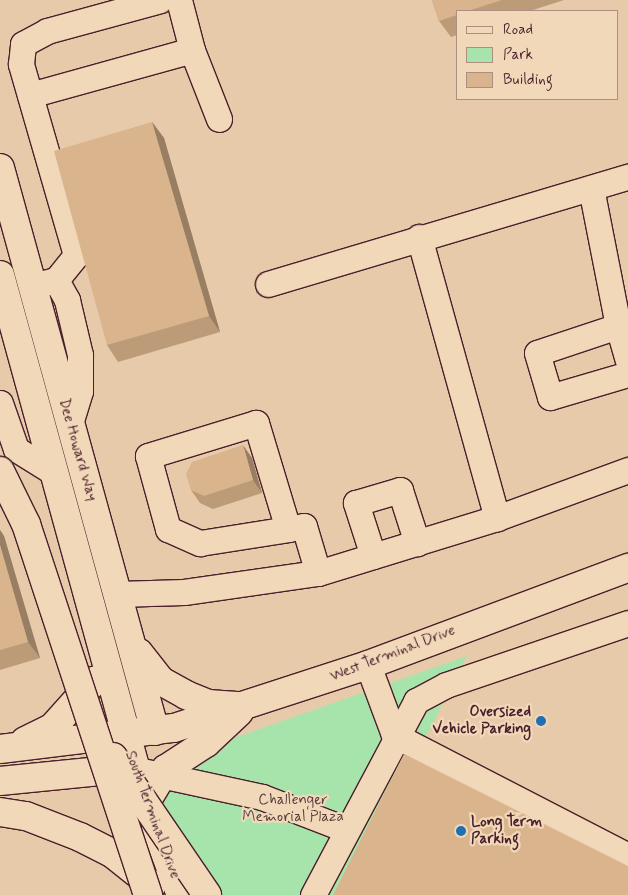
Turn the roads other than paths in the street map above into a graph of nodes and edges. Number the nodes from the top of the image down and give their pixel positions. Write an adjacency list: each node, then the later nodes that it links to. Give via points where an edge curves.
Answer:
1 (160, 0): 4 (street, via 47,31 23,44 21,64)
2 (179, 0): 3 (street)
3 (192, 50): 4 (street); 5 (street)
4 (30, 95): 10 (street, via 76,255)
5 (219, 118)
6 (0, 168): 10 (main road, Dee Howard Way)
7 (628, 177): 8 (street)
8 (591, 188): 9 (street); 13 (street)
9 (419, 237): 11 (street); 20 (street)
10 (40, 283): 12 (street); 26 (main road, Dee Howard Way, via 70,424)
11 (268, 284)
12 (4, 303): 19 (main road, Dee Howard Way)
13 (623, 324): 14 (street); 15 (street, via 537,353 550,397)
14 (628, 360)
15 (628, 374)
16 (0, 404): 19 (street, via 16,449)
17 (628, 470): 20 (street)
18 (0, 471): 32 (main road, bridge, via 26,524)
19 (54, 473): 26 (main road, via 78,512 105,593); 29 (main road, Dee Howard Way)
20 (497, 518): 22 (street)
21 (288, 529): 21 (street, via 200,543 168,529 148,456 256,424); 25 (street, via 304,526)
22 (417, 543): 23 (street); 23 (street, via 400,490 356,503)
23 (373, 556): 25 (street)
24 (628, 568): 30 (main road, West Terminal Drive)
25 (318, 573): 26 (street, via 184,592)
26 (117, 594): 28 (main road, Dee Howard Way)
27 (628, 623): 35 (street, via 446,685 416,701)
28 (130, 642): 31 (main road, via 161,681 208,704); 33 (main road, Dee Howard Way)
29 (99, 646): 34 (main road, Dee Howard Way); 36 (main road, via 94,681 75,704 52,728)
30 (368, 665): 31 (main road, West Terminal Drive); 35 (street)
31 (243, 707): 33 (main road, West Terminal Drive); 38 (main road, via 206,742)
32 (91, 722): 44 (main road, bridge); 47 (main road, bridge)
33 (155, 731): 34 (main road, West Terminal Drive); 37 (main road, via 148,752)
34 (123, 734): 36 (main road, West Terminal Drive); 37 (main road, South Terminal Drive)
35 (394, 735): 42 (street); 43 (street, via 450,776)
36 (6, 748)
37 (132, 768): 38 (street); 39 (main road); 40 (main road, South Terminal Drive)
38 (158, 776): 40 (main road); 42 (street, via 262,797)
39 (0, 781)
40 (146, 802): 46 (main road, South Terminal Drive)
41 (0, 812): 45 (main road, via 26,816 112,853)
42 (345, 829): 48 (street)
43 (628, 856)
44 (148, 895)
45 (162, 895)
46 (181, 895)
47 (207, 895)
48 (313, 895)

